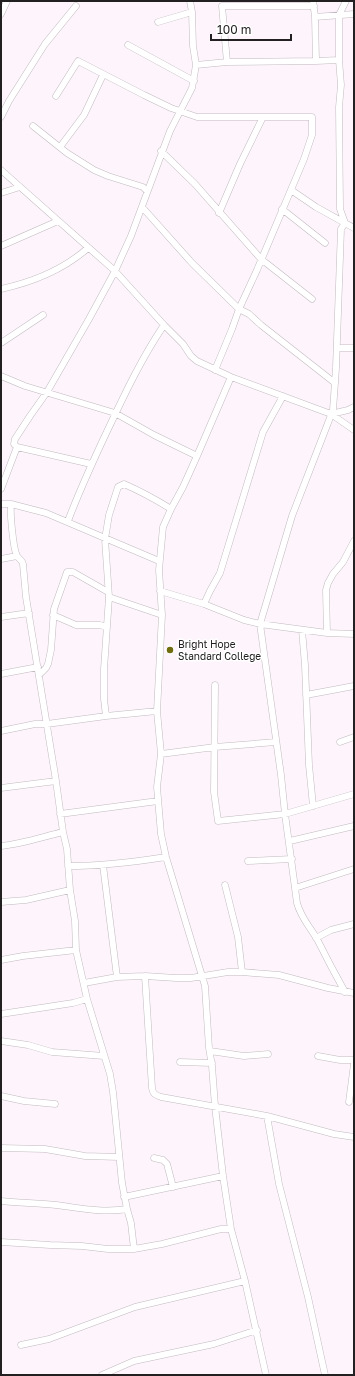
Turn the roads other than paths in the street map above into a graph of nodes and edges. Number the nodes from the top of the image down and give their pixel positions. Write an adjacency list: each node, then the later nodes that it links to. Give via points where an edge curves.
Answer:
1 (7, 1): 7 (street)
2 (190, 1): 6 (street)
3 (346, 1): 9 (street)
4 (314, 3): 10 (street); 15 (street, via 222,6)
5 (76, 6): 21 (street, via 45,44)
6 (192, 12): 11 (street); 16 (street)
7 (1, 14)
8 (354, 14): 9 (street)
9 (339, 15): 10 (street); 13 (street)
10 (315, 17): 14 (street)
11 (158, 22)
12 (128, 44): 18 (street)
13 (339, 60): 14 (street); 35 (street, via 340,209)
14 (316, 61): 15 (street)
15 (227, 62): 16 (street)
16 (196, 65): 18 (street)
17 (103, 75): 19 (street, via 78,61); 20 (street); 24 (street, via 84,115)
18 (194, 80): 20 (street)
19 (56, 96)
20 (181, 111): 22 (street, via 197,116); 25 (street)
21 (1, 117)
22 (263, 117): 29 (street, via 312,117 312,136); 33 (street)
23 (33, 126): 24 (street)
24 (60, 147): 28 (street, via 94,170)
25 (161, 151): 28 (street); 33 (street, via 195,184)
26 (1, 170): 27 (street)
27 (20, 187): 30 (street); 34 (street)
28 (147, 188): 31 (street)
29 (291, 190): 32 (street); 35 (street)
30 (1, 193)
31 (142, 207): 41 (street); 44 (street, via 192,264)
32 (282, 209): 37 (street); 40 (street)
33 (219, 213): 40 (street)
34 (58, 221): 38 (street); 39 (street)
35 (345, 223): 36 (street); 48 (street, via 341,229)
36 (354, 228)
37 (325, 243)
38 (1, 246)
39 (88, 248): 41 (street); 42 (street, via 77,258 42,278)
40 (261, 259): 43 (street); 44 (street)
41 (115, 271): 46 (street); 54 (street)
42 (1, 289)
43 (312, 298)
44 (239, 309): 50 (street); 53 (street, via 249,314)
45 (43, 315): 47 (street)
46 (164, 325): 50 (street, via 194,358); 57 (street, via 148,349)
47 (1, 343)
48 (337, 348): 49 (street); 53 (street)
49 (354, 348)
50 (215, 370): 52 (street)
51 (1, 376): 54 (street)
52 (231, 377): 55 (street); 61 (street)
53 (335, 383): 58 (street)
54 (47, 392): 57 (street); 60 (street, via 16,439 14,444)
55 (283, 396): 58 (street); 75 (street, via 263,432 220,573)
56 (354, 406): 58 (street)
57 (115, 413): 61 (street); 62 (street)
58 (331, 414): 59 (street); 80 (street, via 292,516)
59 (354, 430)
60 (17, 448): 62 (street); 63 (street)
61 (197, 456): 66 (street)
62 (91, 464): 67 (street)
63 (1, 489)
64 (1, 504): 65 (street)
65 (11, 504): 67 (street); 70 (street, via 11,524)
66 (171, 509): 68 (street, via 124,484 118,487); 72 (street, via 163,527)
67 (68, 521): 68 (street)
68 (105, 539): 72 (street); 74 (street)
69 (354, 540): 83 (street, via 328,583)
70 (17, 556): 71 (street); 76 (street, via 23,564)
71 (1, 560)
72 (159, 561): 73 (street)
73 (160, 591): 75 (street); 78 (street)
74 (109, 594): 77 (street, via 73,572 67,572); 78 (street); 81 (street, via 107,616)
75 (204, 604): 80 (street)
76 (29, 613): 79 (street); 85 (street)
77 (53, 615): 81 (street, via 76,625); 87 (street, via 49,659 46,668)
78 (162, 615): 91 (street)
79 (1, 617)
80 (260, 624): 82 (street); 96 (street)
81 (103, 626): 92 (street)
82 (302, 630): 83 (street); 90 (street)
83 (327, 633): 84 (street)
84 (354, 634)
85 (38, 667): 86 (street); 87 (street)
86 (1, 674)
87 (39, 675): 93 (street)
88 (215, 685): 98 (street)
89 (354, 686): 90 (street)
90 (306, 695): 104 (street)
91 (157, 711): 92 (street); 99 (street)
92 (106, 716): 93 (street)
93 (47, 724): 94 (street); 100 (street)
94 (1, 731)
95 (354, 737): 97 (street)
96 (276, 742): 98 (street); 106 (street)
97 (340, 742)
98 (215, 747): 99 (street); 106 (street, via 214,792 218,821)
99 (161, 754): 103 (street)
100 (56, 781): 101 (street); 105 (street)
101 (1, 788)
102 (354, 794): 104 (street)
103 (158, 801): 105 (street); 111 (street)
104 (313, 806): 106 (street)
105 (60, 814): 108 (street)
106 (285, 814): 109 (street)
107 (354, 826): 109 (street)
108 (63, 832): 110 (street); 115 (street)
109 (290, 841): 112 (street)
110 (1, 846)
111 (166, 856): 114 (street); 126 (street)
112 (292, 859): 113 (street); 118 (street)
113 (248, 861)
114 (103, 865): 115 (street); 128 (street)
115 (68, 866): 119 (street)
116 (354, 869): 118 (street)
117 (225, 885): 125 (street, via 238,937)
118 (295, 888): 122 (street, via 300,912)
119 (70, 890): 120 (street, via 26,900); 123 (street)
120 (1, 902)
121 (354, 924): 122 (street)
122 (316, 938): 130 (street)
123 (76, 950): 124 (street); 129 (street)
124 (1, 960)
125 (242, 972): 126 (street); 130 (street, via 279,975)
126 (201, 975): 127 (street, via 191,978); 135 (street, via 205,986)
127 (145, 976): 128 (street); 145 (street, via 153,1093 161,1097)
128 (117, 977): 129 (street)
129 (84, 983): 132 (street)
130 (345, 992): 131 (street)
131 (354, 992)
132 (87, 999): 133 (street); 137 (street)
133 (1, 1014)
134 (1, 1041): 137 (street, via 52,1052)
135 (210, 1051): 136 (street, via 244,1056); 140 (street)
136 (268, 1054)
137 (104, 1056): 149 (street, via 113,1092)
138 (318, 1056): 141 (street)
139 (180, 1062): 140 (street)
140 (212, 1062): 145 (street)
141 (354, 1064): 143 (street)
142 (1, 1096): 144 (street)
143 (349, 1102)
144 (55, 1104)
145 (215, 1106): 146 (street); 151 (street)
146 (267, 1116): 147 (street); 164 (street, via 279,1184)
147 (354, 1138)
148 (1, 1148): 149 (street)
149 (119, 1157): 153 (street)
150 (154, 1158): 152 (street, via 167,1164)
151 (223, 1176): 152 (street); 156 (street)
152 (173, 1187): 153 (street)
153 (124, 1197): 155 (street)
154 (1, 1201): 155 (street)
155 (127, 1210): 158 (street)
156 (231, 1229): 158 (street, via 221,1229); 159 (street)
157 (1, 1242): 158 (street)
158 (134, 1249)
159 (245, 1281): 160 (street); 161 (street, via 135,1308)
160 (257, 1330): 162 (street, via 214,1344 134,1361); 163 (street)
161 (21, 1345)
162 (102, 1375)
163 (266, 1375)
164 (325, 1375)

